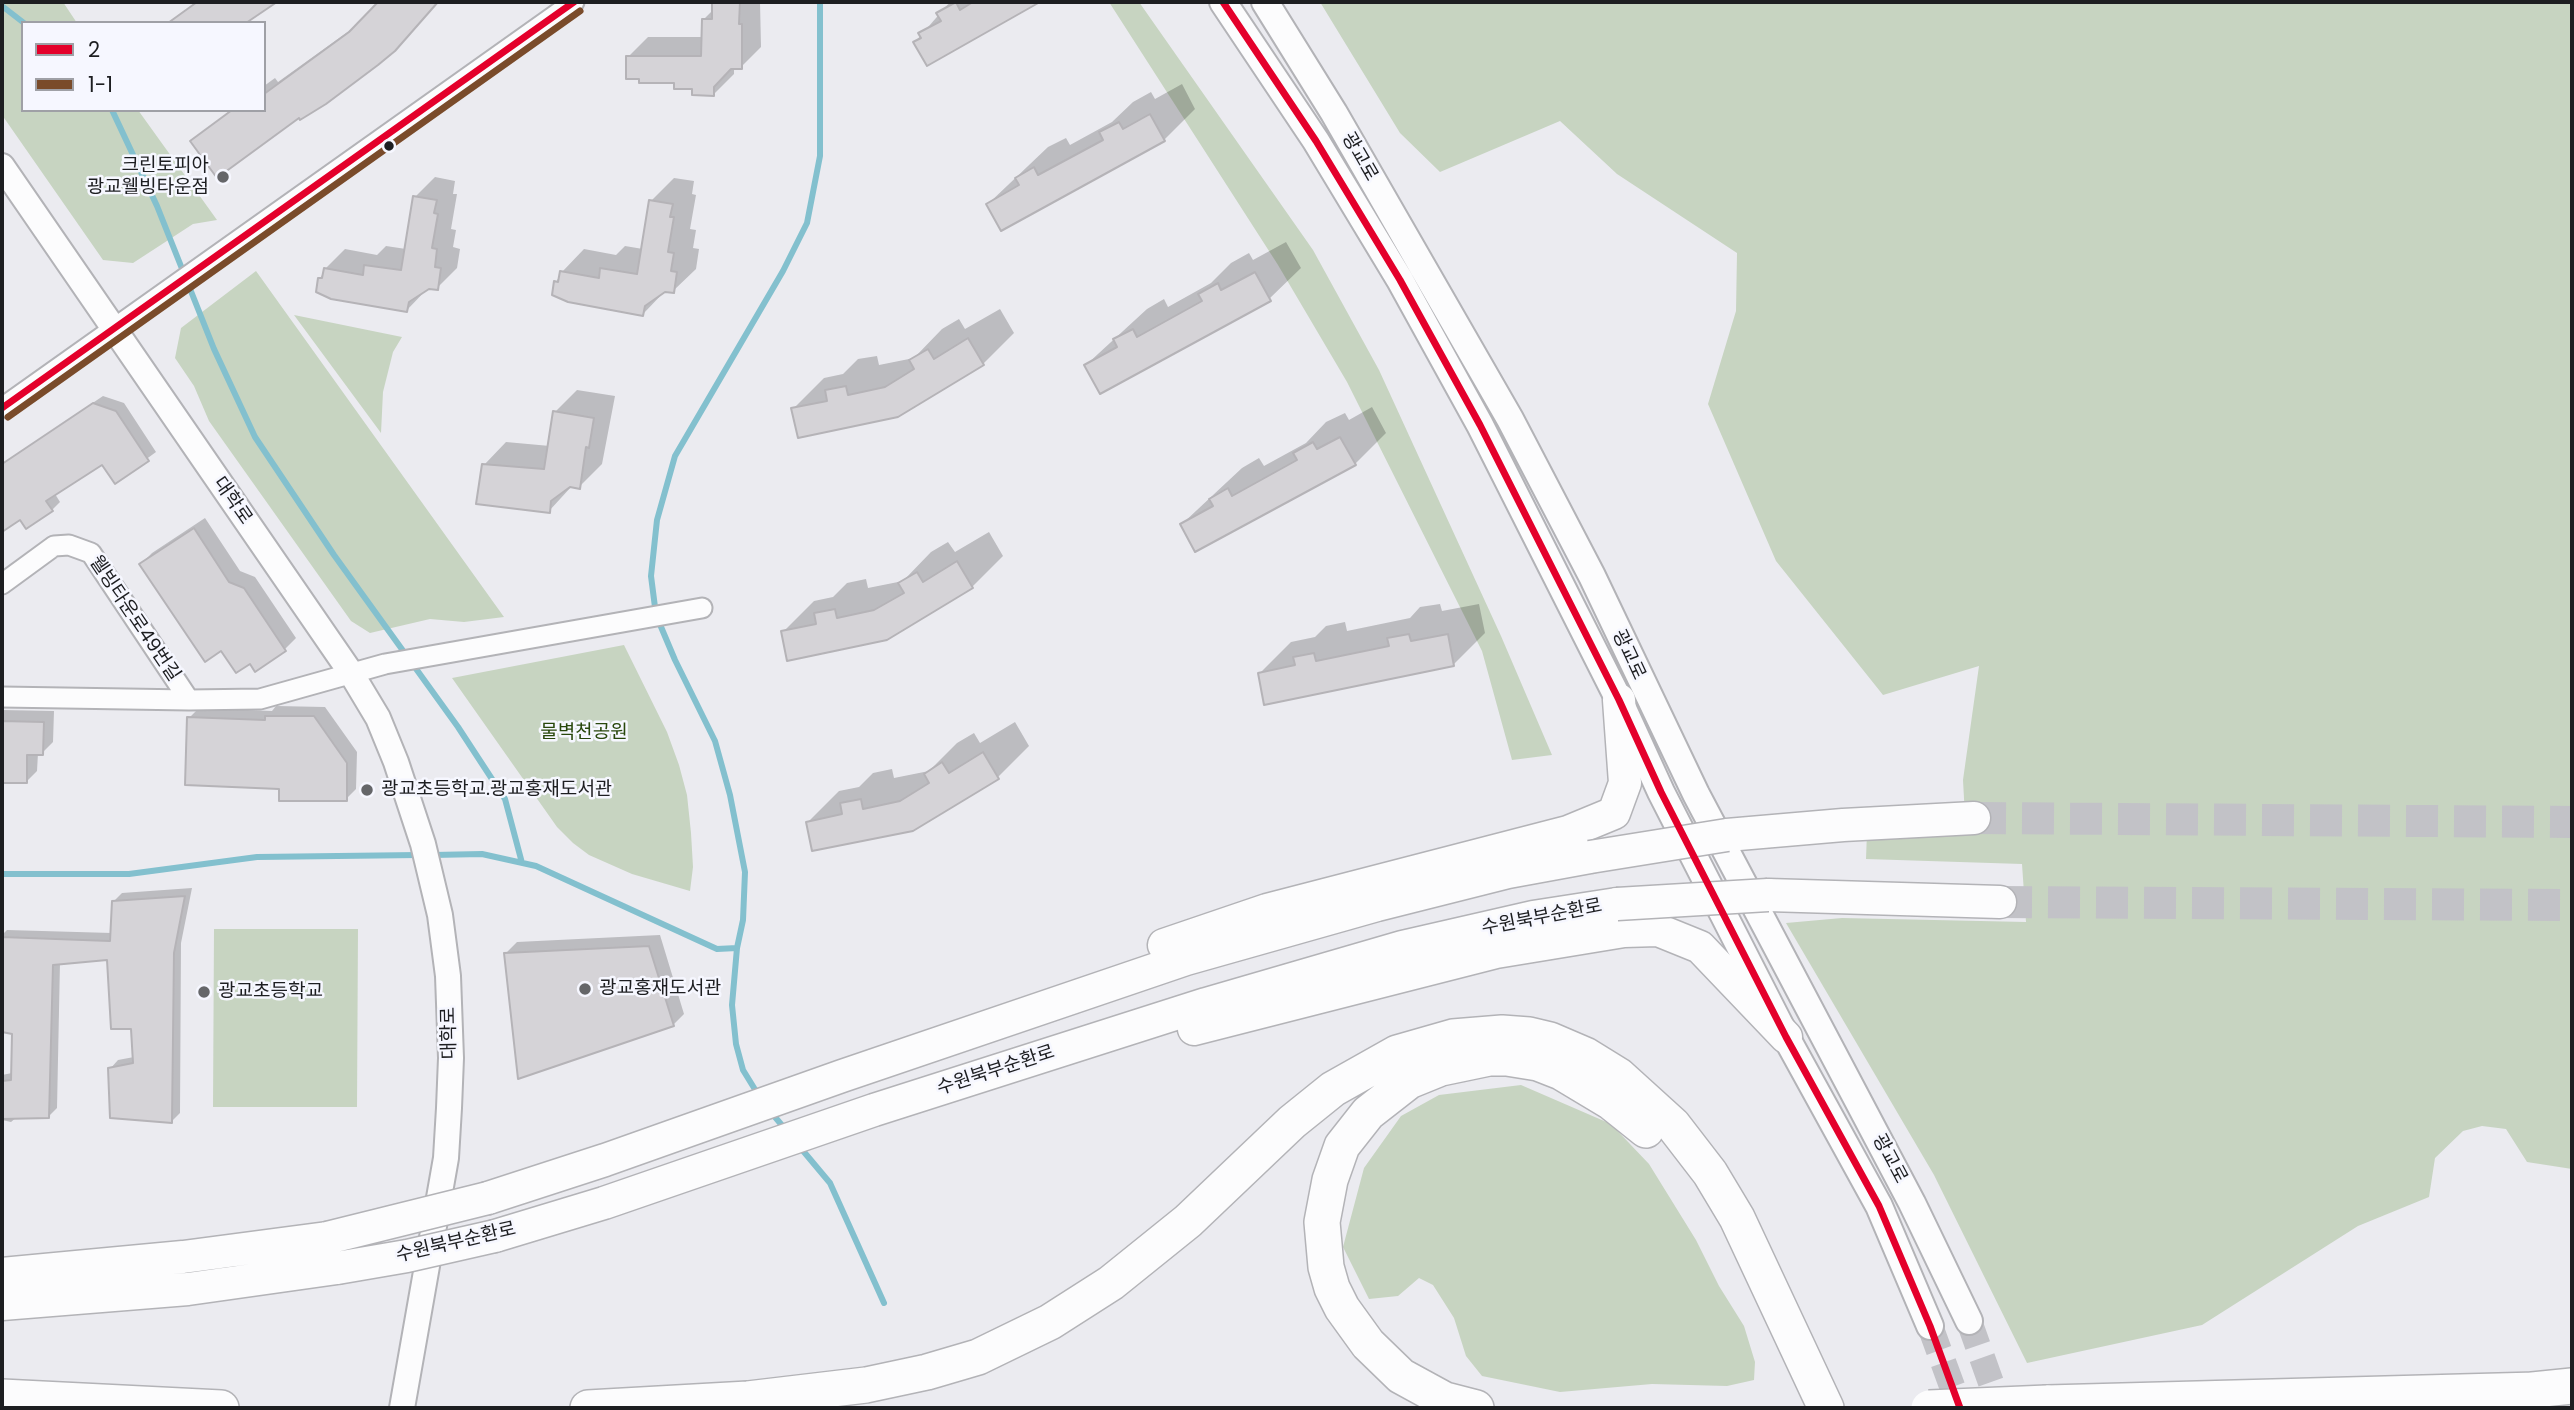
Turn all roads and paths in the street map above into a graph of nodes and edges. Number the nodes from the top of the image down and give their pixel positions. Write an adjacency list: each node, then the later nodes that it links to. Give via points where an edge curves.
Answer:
1 (574, 2): 5 (street)
2 (1223, 2): 12 (main road, 광교로, via 1400,280 1480,425)
3 (1265, 2): 20 (main road, 광교로, via 1510,419 1592,576 1696,794 1912,1203)
4 (2, 166): 5 (street, 대학로)
5 (113, 330): 6 (street); 9 (street, 대학로)
6 (2, 408)
7 (2, 584): 11 (street, 웰빙타운로49번길, via 54,546 69,545 91,553)
8 (702, 608): 9 (street)
9 (351, 673): 11 (street, 웰빙타운로49번길, via 260,699); 26 (street, 대학로, via 378,718 412,812 432,878 449,995 448,1136)
10 (2, 696): 11 (street, 웰빙타운로49번길)
11 (189, 700)
12 (1619, 700): 15 (main road, 광교로); 16 (highway, via 1625,783 1614,813 1568,832 1267,909 1085,972)
13 (1975, 818): 16 (highway, 수원북부순환로, bridge, via 1727,835 1508,873 1186,959)
14 (2000, 902): 17 (highway, 수원북부순환로, bridge, via 1768,895 1617,904 1533,917 1402,947 1206,1004)
15 (1786, 1037): 17 (highway, via 1700,947 1658,930 1625,932 1496,952); 21 (main road, 광교로, via 1879,1206)
16 (842, 1076): 18 (highway, 수원북부순환로, bridge, via 488,1198 327,1238 183,1258)
17 (874, 1111): 19 (highway, 수원북부순환로, bridge, via 495,1236 407,1256 188,1289)
18 (2, 1274)
19 (2, 1304)
20 (1969, 1321)
21 (1930, 1326)
22 (2572, 1386): 23 (highway)
23 (2536, 1390): 31 (highway, bridge); 32 (highway)
24 (2, 1397): 25 (highway)
25 (221, 1408)
26 (402, 1408)
27 (588, 1408): 30 (highway, via 748,1399 842,1388 978,1357 1049,1322 1111,1283 1188,1222 1333,1089 1397,1053 1453,1037 1502,1033 1550,1040 1585,1055 1619,1076 1673,1125 1710,1173 1737,1219)
28 (1476, 1408): 29 (highway, via 1445,1401 1401,1376 1361,1335 1332,1288 1322,1222 1342,1146 1368,1112 1427,1073 1507,1058 1538,1063 1583,1084 1628,1113 1661,1145 1722,1236)
29 (1804, 1408)
30 (1826, 1408)
31 (1928, 1408)
32 (2313, 1408)

